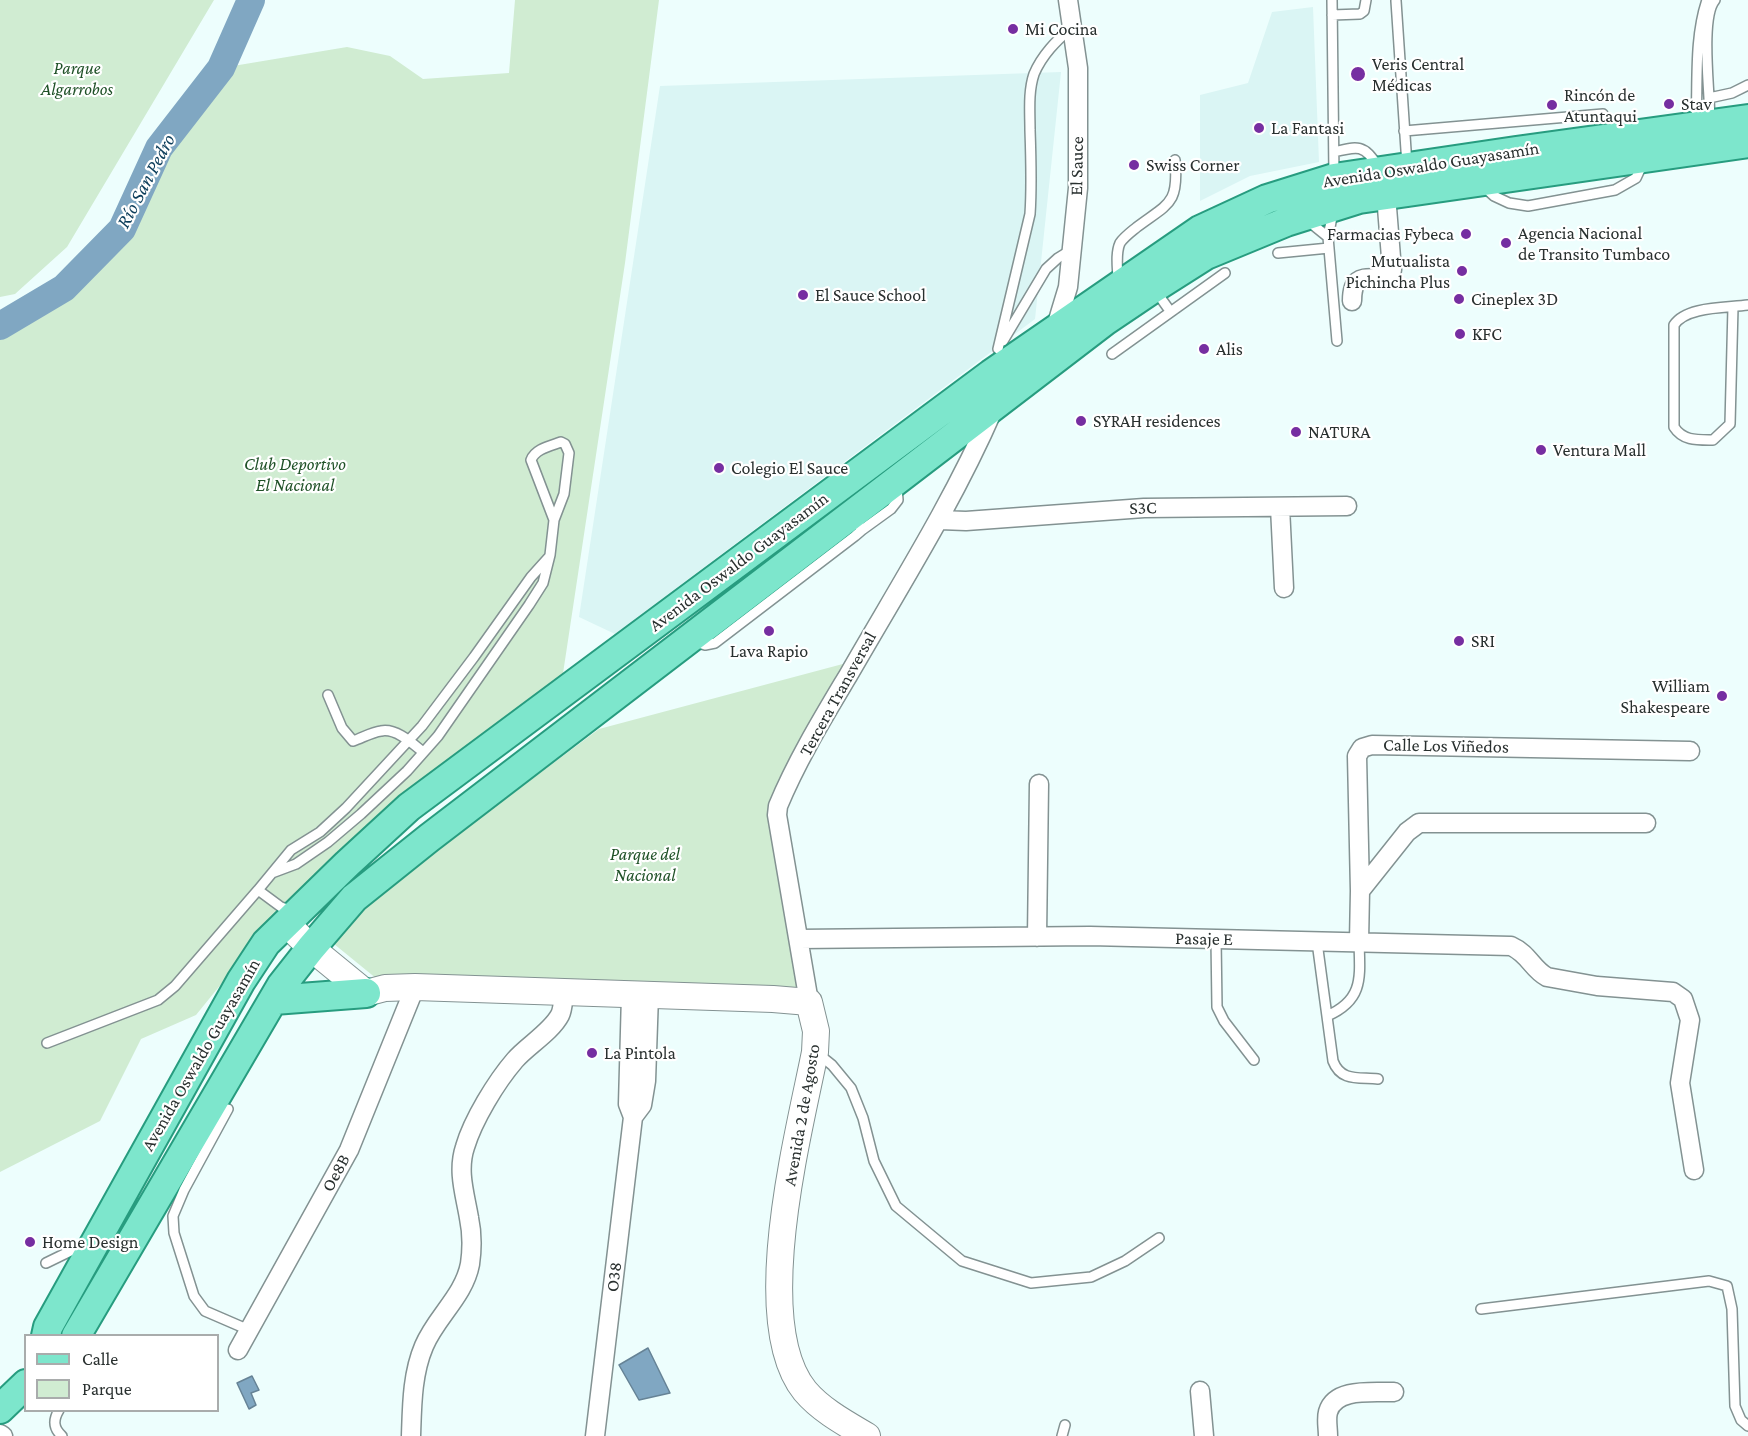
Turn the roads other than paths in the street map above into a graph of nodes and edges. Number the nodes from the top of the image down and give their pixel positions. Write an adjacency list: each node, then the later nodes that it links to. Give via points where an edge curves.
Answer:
1 (1068, 0): 8 (street, El Sauce)
2 (1332, 0): 7 (lane)
3 (1365, 0): 7 (lane, via 1360,14)
4 (1707, 0): 11 (lane, via 1700,32)
5 (1715, 0): 11 (lane, via 1707,21)
6 (1396, 1): 13 (lane)
7 (1332, 15): 16 (lane)
8 (1072, 27): 22 (street, El Sauce, via 1078,68 1078,188); 34 (lane, via 1055,41 1033,76 1030,214)
9 (1748, 85): 11 (lane)
10 (1603, 114): 13 (lane)
11 (1705, 116): 12 (main road, Avenida Oswaldo Guayasamín); 17 (main road, Avenida Oswaldo Guayasamín)
12 (1748, 119)
13 (1404, 131): 17 (lane)
14 (1748, 143): 17 (main road, Avenida Oswaldo Guayasamín, via 1480,183)
15 (1175, 160): 25 (lane, via 1176,191 1169,203 1120,244)
16 (1334, 165): 17 (main road, Avenida Oswaldo Guayasamín); 25 (main road, Avenida Oswaldo Guayasamín, via 1200,230)
17 (1391, 178): 18 (main road, Avenida Oswaldo Guayasamín, via 1359,199); 27 (street, via 1392,270 1383,277 1355,283)
18 (1335, 207): 19 (main road, Avenida Oswaldo Guayasamín); 20 (lane)
19 (1303, 217): 20 (lane); 26 (main road, Avenida Oswaldo Guayasamín, via 1206,255)
20 (1328, 237): 21 (lane)
21 (1329, 248): 23 (lane); 32 (lane)
22 (1071, 250): 31 (street, El Sauce, via 1068,286); 34 (lane, via 1046,269)
23 (1278, 253)
24 (1225, 273): 30 (lane)
25 (1118, 286): 31 (main road, Avenida Oswaldo Guayasamín)
26 (1154, 288): 30 (lane); 35 (main road, Avenida Oswaldo Guayasamín)
27 (1352, 301)
28 (1748, 305): 29 (lane)
29 (1733, 307): 29 (lane, via 1692,312 1674,325 1674,427 1687,439 1713,440 1730,424)
30 (1170, 311): 33 (lane)
31 (1055, 330): 34 (main road, Avenida Oswaldo Guayasamín)
32 (1337, 340)
33 (1113, 354)
34 (995, 361): 51 (main road, Avenida Oswaldo Guayasamín, via 409,807)
35 (993, 408): 39 (street, Tercera Transversal); 55 (main road, Avenida Oswaldo Guayasamín, via 895,483 857,523 691,638 429,838 354,898)
36 (1347, 506): 37 (street, S3C)
37 (1280, 507): 39 (street, S3C, via 1144,508); 41 (street)
38 (554, 520): 38 (lane, via 531,460 537,451 561,442 569,453 564,494); 40 (lane)
39 (940, 520): 53 (street, Tercera Transversal, via 830,705 778,806)
40 (550, 555): 43 (lane); 45 (lane, via 543,584 534,598 444,728)
41 (1284, 588)
42 (328, 695): 43 (lane, via 342,728 353,741 381,730)
43 (409, 740): 45 (lane); 48 (lane, via 346,808 320,832 291,850)
44 (1690, 751): 50 (street, Calle Los Viñedos, via 1372,745 1362,748 1357,756)
45 (423, 752): 48 (lane, via 362,814 328,842 297,864)
46 (1039, 783): 52 (street)
47 (1646, 824): 50 (street, via 1419,823 1407,832)
48 (273, 873): 49 (lane)
49 (258, 890): 51 (lane); 65 (lane, via 176,986 158,1000)
50 (1360, 891): 57 (street, Calle Los Viñedos)
51 (288, 914): 55 (main road); 72 (main road, Avenida Oswaldo Guayasamín, via 241,981)
52 (1037, 937): 53 (street, Pasaje E); 54 (street, Pasaje E)
53 (799, 939): 63 (street, Tercera Transversal)
54 (1216, 939): 56 (street, Pasaje E); 67 (lane, via 1217,1007)
55 (317, 942): 59 (main road); 62 (main road, Avenida Oswaldo Guayasamín)
56 (1317, 942): 57 (street, Pasaje E); 64 (lane)
57 (1359, 942): 64 (lane, via 1358,988 1350,1003); 70 (street, Pasaje E, via 1511,946 1522,951 1548,977 1597,986 1673,992 1683,999 1690,1020 1680,1083)
58 (415, 987): 59 (main road); 60 (main road); 75 (street, Oe8B, via 349,1150)
59 (375, 991): 62 (main road)
60 (564, 993): 61 (main road); 87 (street, via 560,1016 505,1074 465,1147 461,1168 470,1220 470,1264 464,1284 424,1345 417,1365)
61 (640, 995): 63 (main road); 88 (street, O38, via 627,1104 633,1118)
62 (274, 1000): 77 (main road, Avenida Oswaldo Guayasamín)
63 (809, 1002): 66 (main road, Avenida 2 de Agosto, via 816,1031)
64 (1327, 1016): 68 (lane, via 1337,1071 1343,1076)
65 (47, 1043)
66 (815, 1052): 71 (lane, via 851,1088 874,1161 896,1206 962,1261 1031,1283 1091,1277 1125,1261); 89 (main road, Avenida 2 de Agosto, via 786,1200 778,1289 783,1340 789,1363 804,1390 823,1408)
67 (1254, 1059)
68 (1378, 1079)
69 (228, 1109): 75 (lane, via 183,1190 173,1215 174,1233 194,1296 205,1311)
70 (1694, 1170)
71 (1159, 1238)
72 (98, 1239): 73 (lane); 76 (main road, Avenida Oswaldo Guayasamín)
73 (46, 1263)
74 (1481, 1309): 85 (lane, via 1720,1282 1727,1286 1732,1309 1735,1406)
75 (249, 1330): 78 (street, Oe8B)
76 (46, 1334)
77 (77, 1334)
78 (238, 1350)
79 (24, 1386): 82 (main road)
80 (1200, 1391): 91 (street)
81 (1394, 1392): 92 (street, via 1338,1398 1327,1414)
82 (0, 1409)
83 (58, 1412): 86 (lane, via 54,1425)
84 (1065, 1425): 90 (lane)
85 (1748, 1426)
86 (62, 1436)
87 (411, 1436)
88 (595, 1436)
89 (867, 1436)
90 (1062, 1436)
91 (1203, 1436)
92 (1328, 1436)

